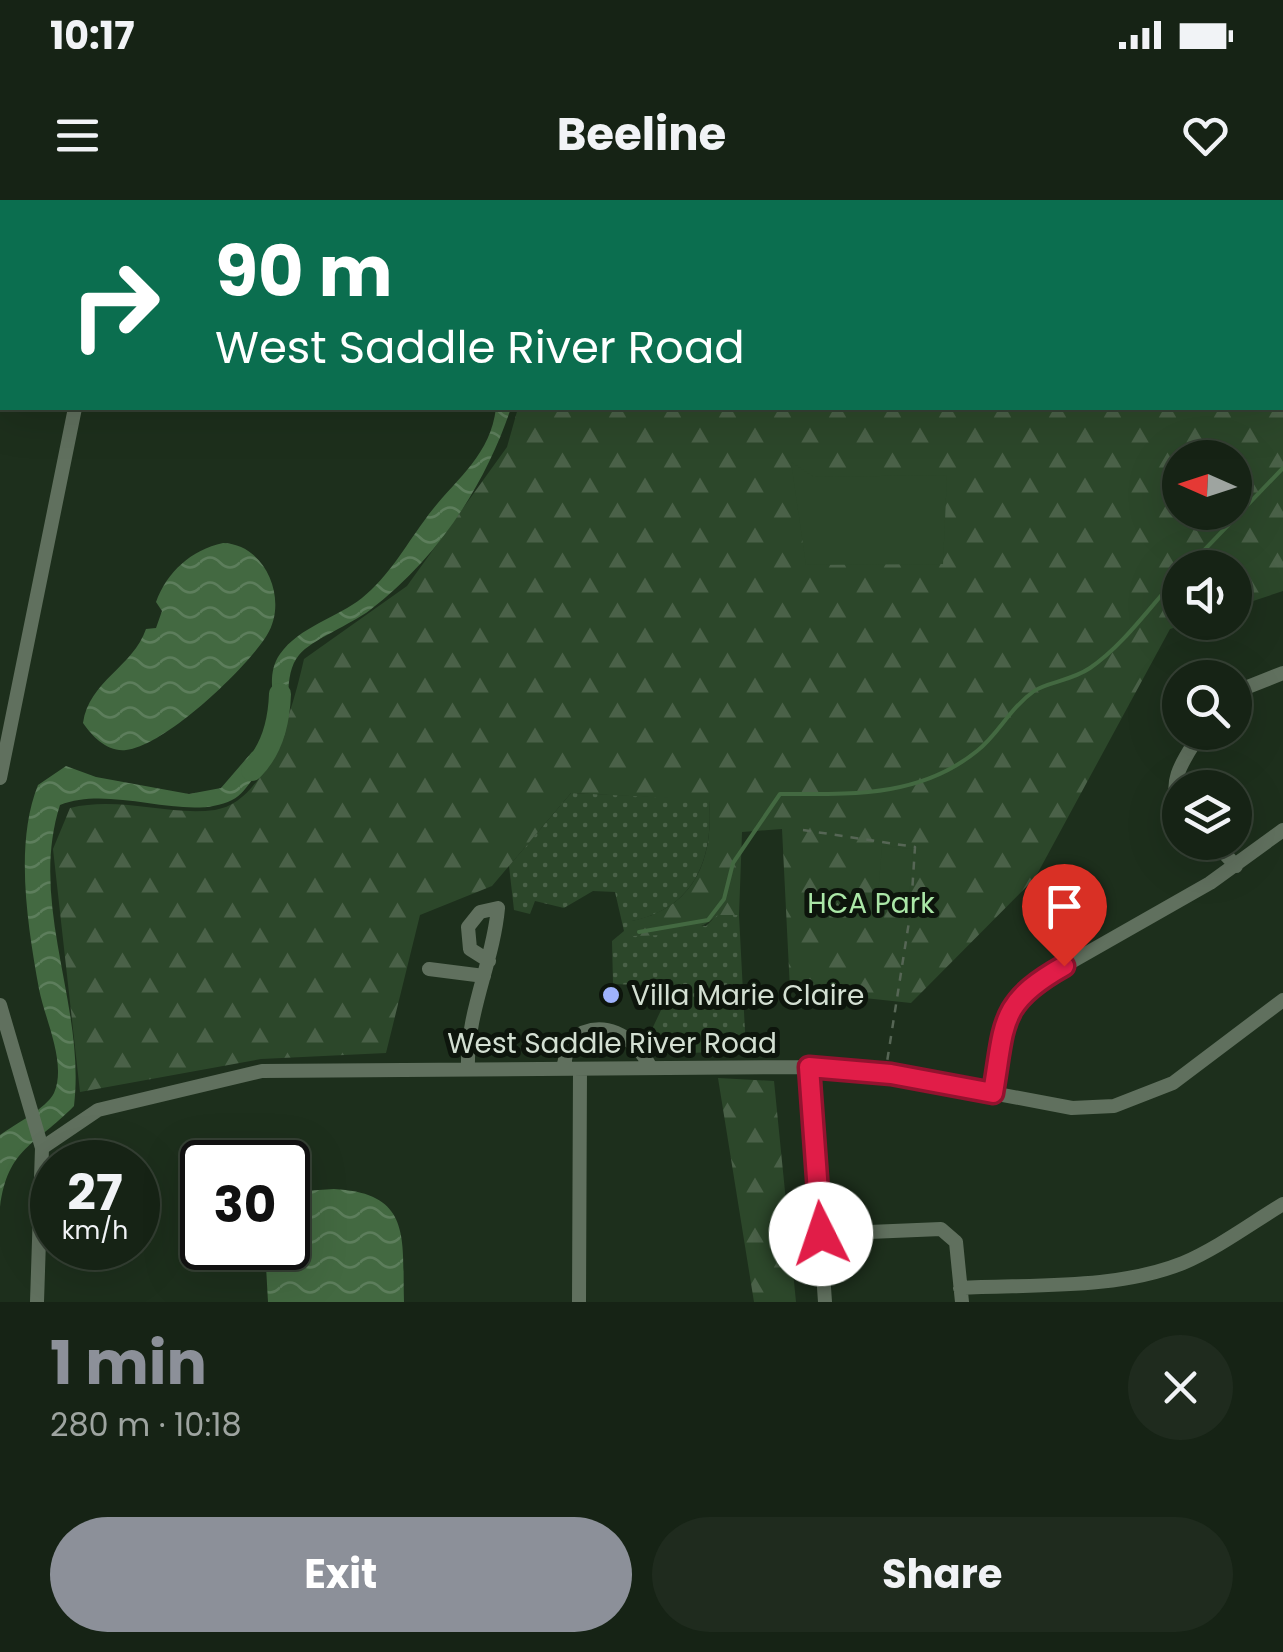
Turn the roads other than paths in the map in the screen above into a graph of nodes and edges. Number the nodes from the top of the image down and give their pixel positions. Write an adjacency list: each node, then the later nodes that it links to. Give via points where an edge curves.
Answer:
1 (75, 410): 4 (street)
2 (1283, 672): 3 (street)
3 (1252, 685)
4 (6, 726): 5 (street)
5 (2, 759): 6 (street)
6 (0, 778)
7 (1283, 830): 9 (street)
8 (1230, 860): 9 (street)
9 (1236, 866): 20 (street, via 1019,996 1006,1020)
10 (489, 961): 12 (street)
11 (429, 969): 12 (street)
12 (484, 976): 16 (street)
13 (1283, 1000): 20 (street, West Saddle River Road, via 1173,1083 1135,1102 1072,1108)
14 (0, 1005): 21 (street)
15 (809, 1067): 18 (street, West Saddle River Road); 20 (street, West Saddle River Road); 24 (street)
16 (468, 1068): 19 (street, West Saddle River Road); 22 (street, West Saddle River Road, via 262,1071 98,1110)
17 (580, 1068): 18 (street, West Saddle River Road); 19 (street, West Saddle River Road); 28 (street)
18 (651, 1068): 19 (street, via 628,1039 604,1029 569,1041)
19 (563, 1069)
20 (993, 1093)
21 (39, 1140)
22 (47, 1140)
23 (1283, 1204): 26 (street, via 1206,1251 1158,1271)
24 (821, 1234): 26 (street, via 941,1229 956,1242); 29 (street)
25 (38, 1270): 27 (street)
26 (961, 1295)
27 (37, 1302)
28 (579, 1302)
29 (825, 1302)

